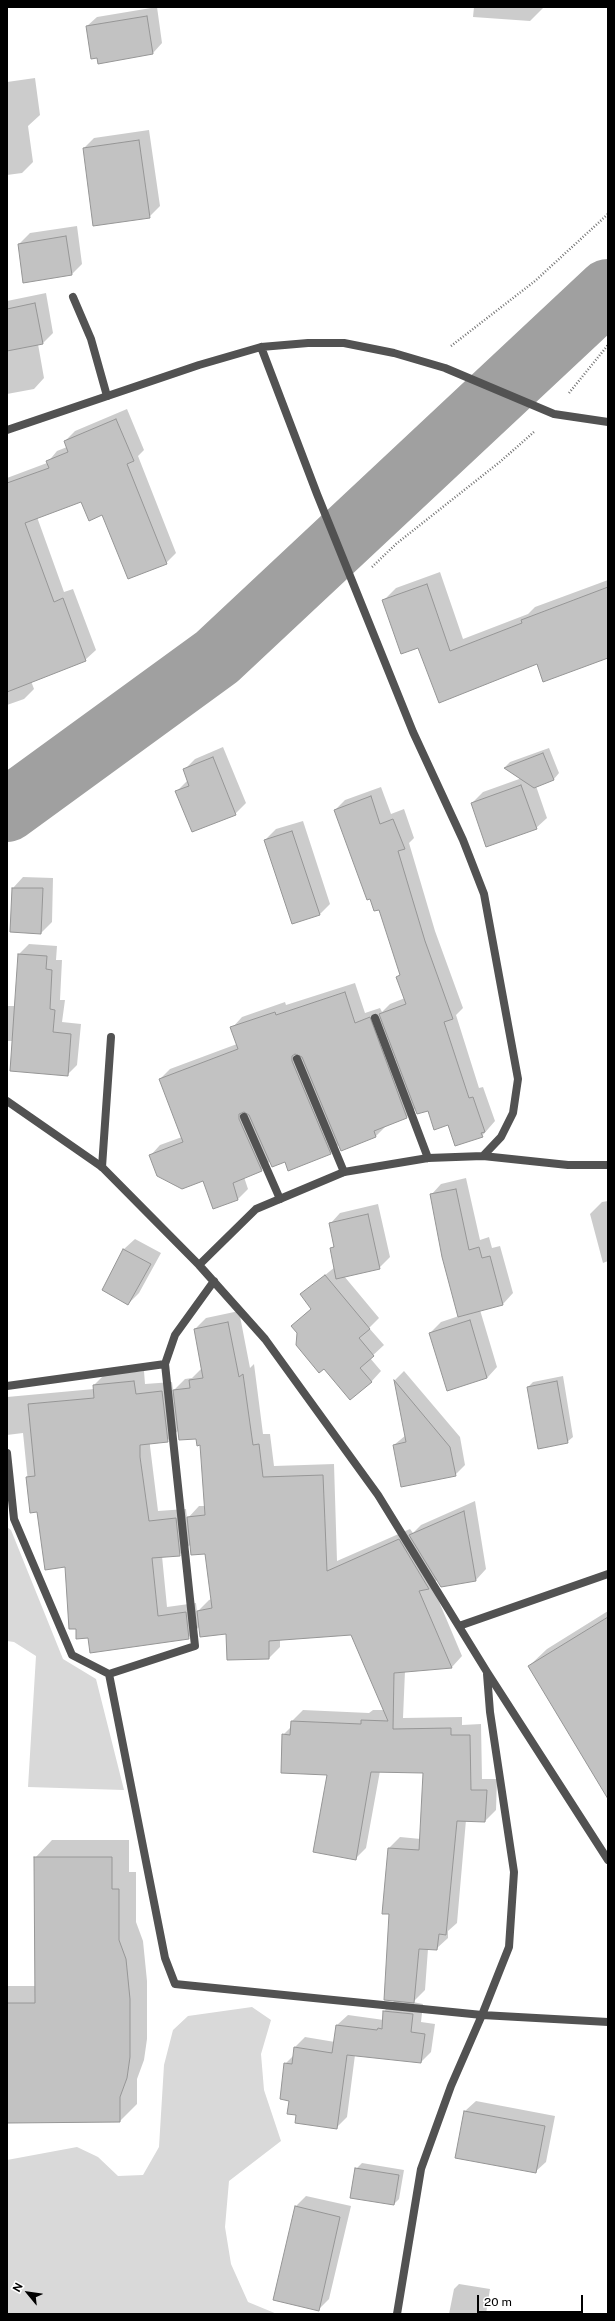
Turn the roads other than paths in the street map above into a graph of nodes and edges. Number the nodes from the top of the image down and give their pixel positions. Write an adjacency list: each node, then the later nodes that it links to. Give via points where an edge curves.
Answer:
1 (73, 297): 3 (street, via 91,340)
2 (261, 347): 3 (street); 4 (street, via 344,343 394,353 445,368 554,414); 11 (street, via 413,732 463,840 484,894 518,1079 513,1112 501,1137)
3 (107, 396): 5 (street)
4 (608, 422)
5 (7, 430)
6 (375, 1018): 12 (street)
7 (111, 1037): 14 (street)
8 (297, 1059): 15 (street)
9 (7, 1101): 14 (street)
10 (244, 1117): 16 (street)
11 (483, 1156): 12 (street); 13 (street, via 568,1165)
12 (428, 1158): 15 (street)
13 (608, 1165)
14 (102, 1168): 17 (street)
15 (344, 1172): 16 (street)
16 (280, 1200): 17 (street, via 256,1209)
17 (199, 1265): 18 (street)
18 (214, 1281): 19 (street, via 175,1335); 24 (street, via 265,1339 378,1495)
19 (165, 1364): 20 (street); 26 (street, via 194,1646)
20 (7, 1386)
21 (7, 1454): 22 (street)
22 (10, 1519): 26 (street, via 72,1655)
23 (608, 1574): 24 (street)
24 (459, 1626): 25 (street)
25 (487, 1672): 27 (street); 28 (street, via 490,1712 514,1872 509,1947)
26 (109, 1674): 28 (street, via 165,1958 175,1984)
27 (608, 1860)
28 (482, 2015): 29 (street); 30 (street, via 451,2086 421,2169)
29 (608, 2022)
30 (397, 2314)

